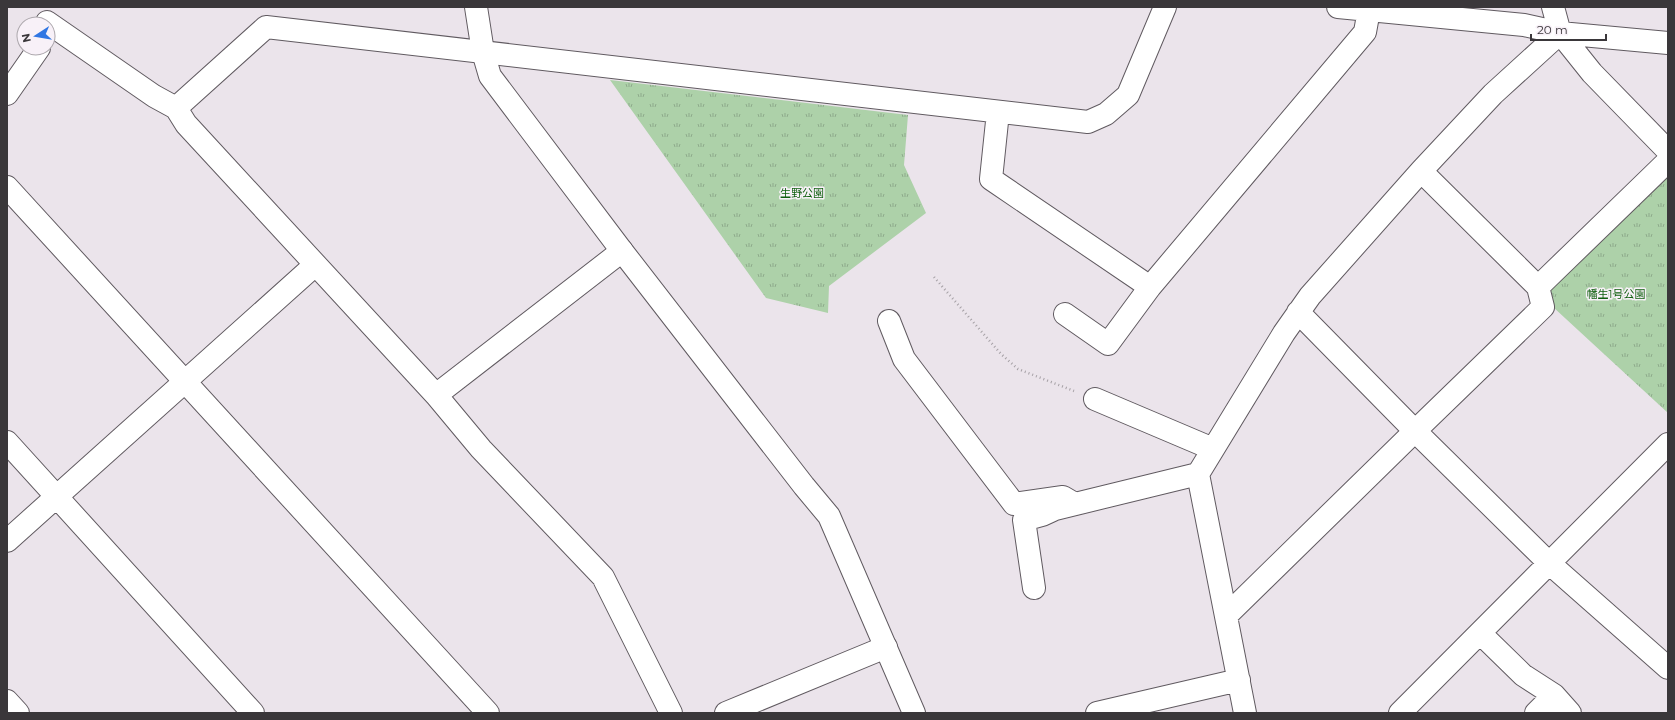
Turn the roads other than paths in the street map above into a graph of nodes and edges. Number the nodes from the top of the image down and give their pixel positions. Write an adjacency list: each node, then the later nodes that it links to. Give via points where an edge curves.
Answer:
1 (476, 7): 9 (street)
2 (1165, 7): 13 (street, via 1128,95 1106,114 1088,122)
3 (1338, 7): 5 (street)
4 (1553, 7): 7 (street)
5 (1369, 10): 7 (street, via 1524,25); 20 (street, via 1365,32)
6 (56, 25): 12 (street, via 154,96)
7 (1560, 33): 8 (street); 14 (street, via 1592,73); 16 (street, via 1493,94)
8 (1668, 43)
9 (483, 52): 12 (street, via 266,27); 13 (street); 18 (street, via 490,76)
10 (33, 56): 11 (street)
11 (7, 94)
12 (176, 108): 19 (street, via 186,124)
13 (998, 112): 20 (street, via 991,179)
14 (1668, 151)
15 (1668, 161): 21 (street)
16 (1421, 171): 21 (street); 22 (street)
17 (7, 187): 25 (street)
18 (622, 250): 26 (street); 40 (street, via 829,516)
19 (315, 265): 25 (street); 26 (street)
20 (1150, 287): 23 (street, via 1108,344)
21 (1538, 287): 28 (street, via 1543,307)
22 (1298, 312): 28 (street); 31 (street)
23 (1065, 314)
24 (889, 320): 34 (street, via 904,359 1014,504 1063,497)
25 (185, 382): 33 (street); 47 (street)
26 (436, 395): 48 (street, via 481,449 603,577)
27 (1095, 399): 31 (street)
28 (1414, 431): 36 (street); 38 (street)
29 (7, 442): 33 (street)
30 (1668, 444): 36 (street)
31 (1213, 449): 32 (street)
32 (1198, 474): 34 (street); 38 (street)
33 (56, 496): 35 (street); 46 (street)
34 (1075, 504): 37 (street, via 1024,520)
35 (7, 541)
36 (1549, 563): 39 (street); 41 (street)
37 (1034, 588)
38 (1226, 616): 42 (street)
39 (1480, 633): 43 (street, via 1523,675); 53 (street)
40 (886, 647): 49 (street); 50 (street)
41 (1668, 668)
42 (1239, 680): 51 (street); 52 (street)
43 (1554, 695): 54 (street); 55 (street)
44 (7, 701): 45 (street)
45 (18, 713)
46 (253, 713)
47 (488, 713)
48 (671, 713)
49 (726, 713)
50 (914, 713)
51 (1097, 713)
52 (1245, 713)
53 (1400, 713)
54 (1536, 713)
55 (1570, 713)

